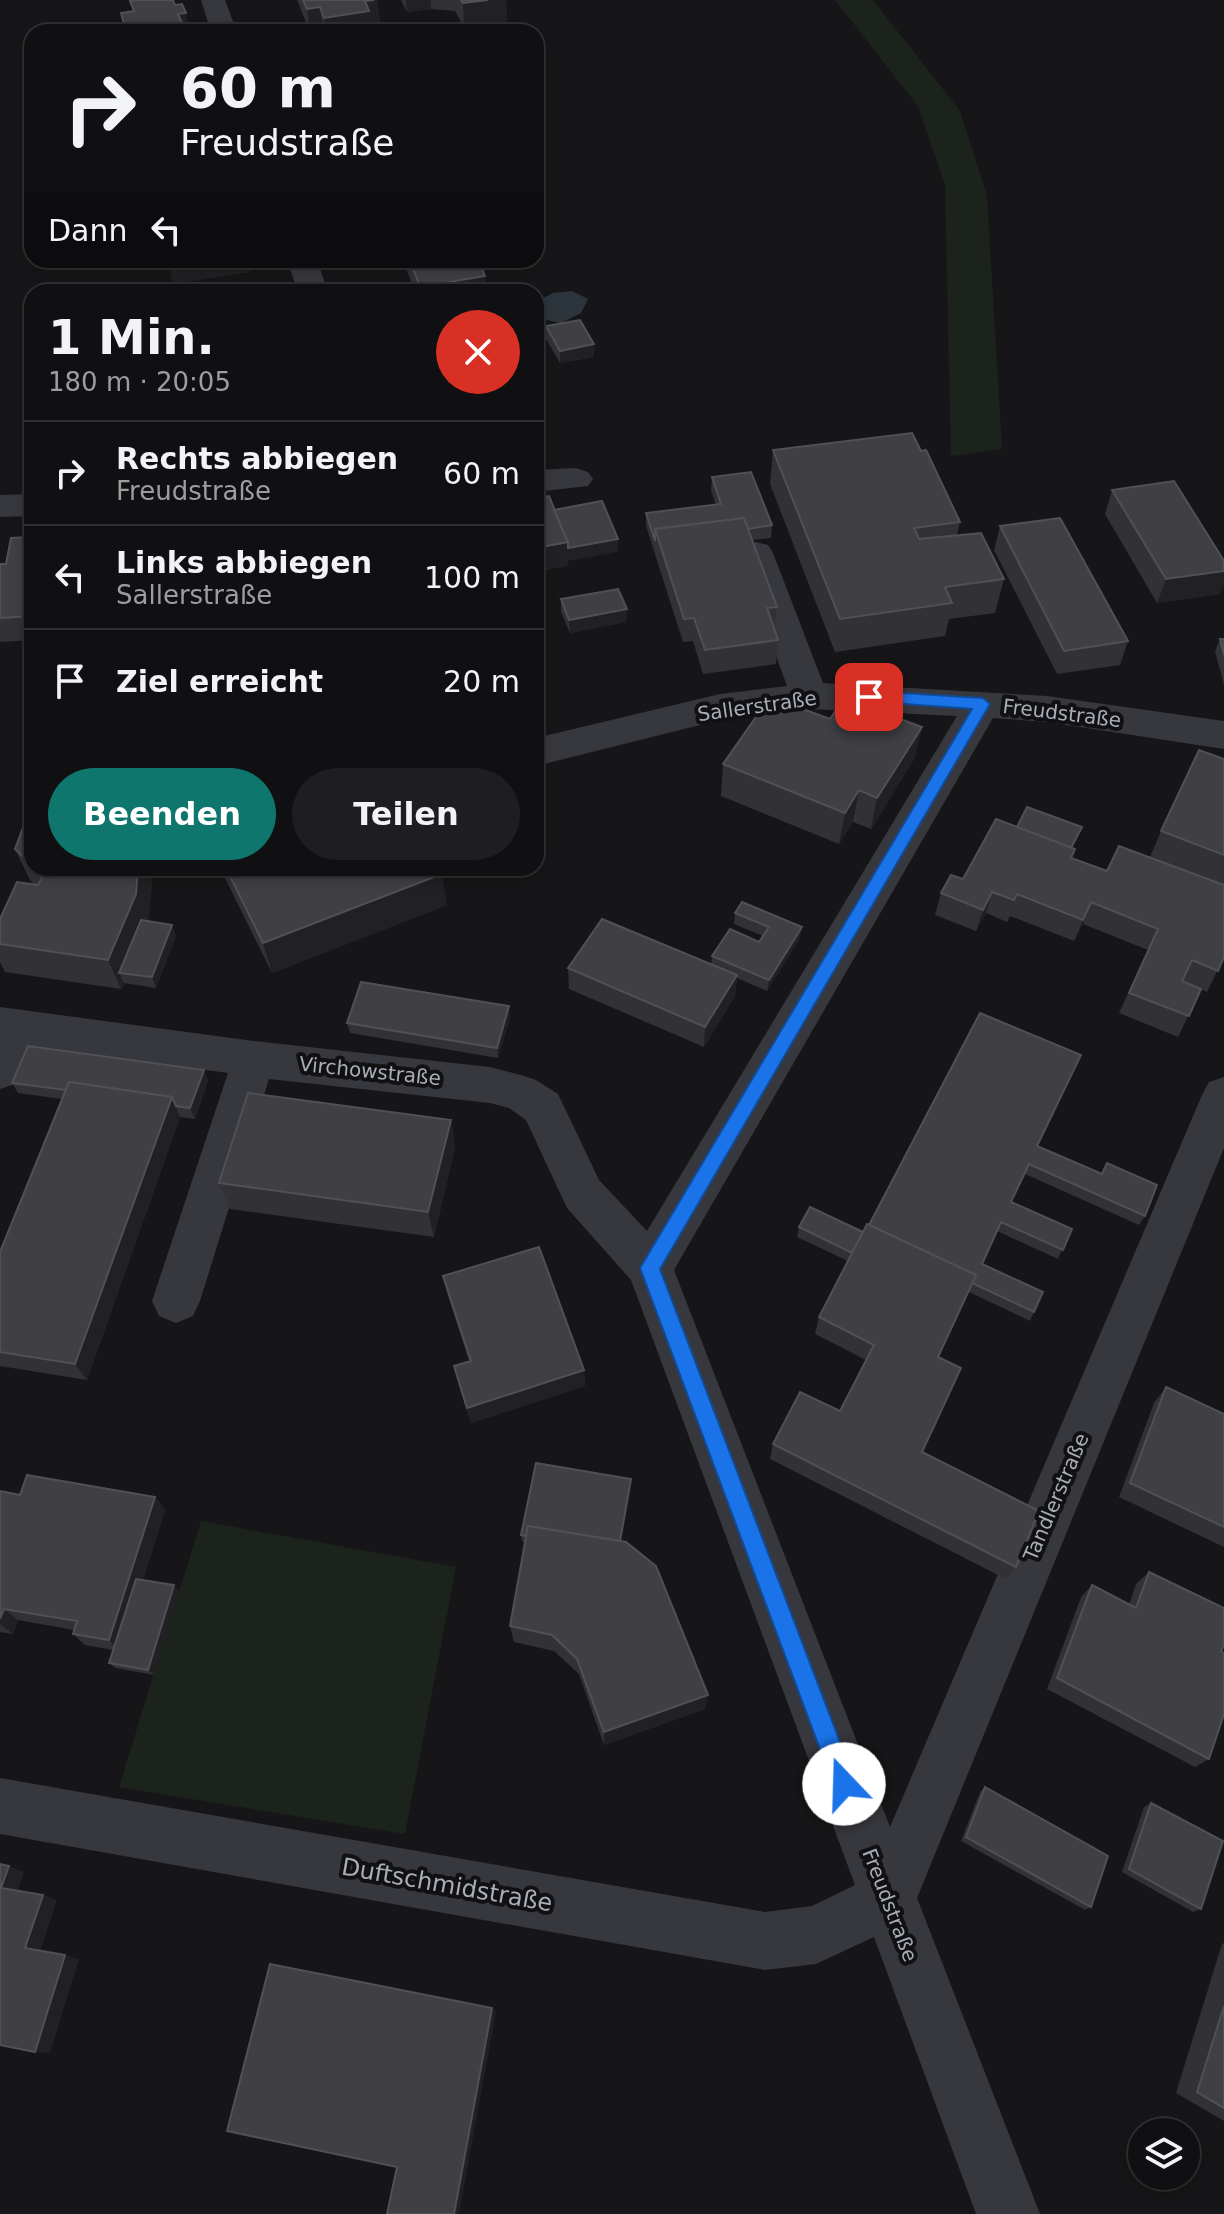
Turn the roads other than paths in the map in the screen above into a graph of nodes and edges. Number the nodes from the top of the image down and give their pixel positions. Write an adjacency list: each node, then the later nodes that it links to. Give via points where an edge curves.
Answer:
1 (213, 0): 2 (street)
2 (221, 24)
3 (576, 479): 4 (street)
4 (544, 481)
5 (24, 505): 6 (street)
6 (0, 506)
7 (752, 543): 8 (street)
8 (809, 696): 9 (street, Sallerstraße); 11 (street, Sallerstraße, via 720,707)
9 (983, 704): 10 (street, Freudstraße); 16 (street, Freudstraße)
10 (1224, 735)
11 (544, 750)
12 (10, 1026): 13 (street, Virchowstraße); 14 (street)
13 (254, 1059): 16 (street, Virchowstraße, via 490,1085 521,1093 542,1107 583,1194); 17 (street)
14 (0, 1071)
15 (1224, 1095): 19 (street, Tandlerstraße)
16 (650, 1268): 19 (street, Freudstraße)
17 (176, 1301)
18 (0, 1806): 19 (street, Duftschmidstraße, via 765,1941 816,1935)
19 (888, 1899): 20 (street, Freudstraße)
20 (1008, 2214)

